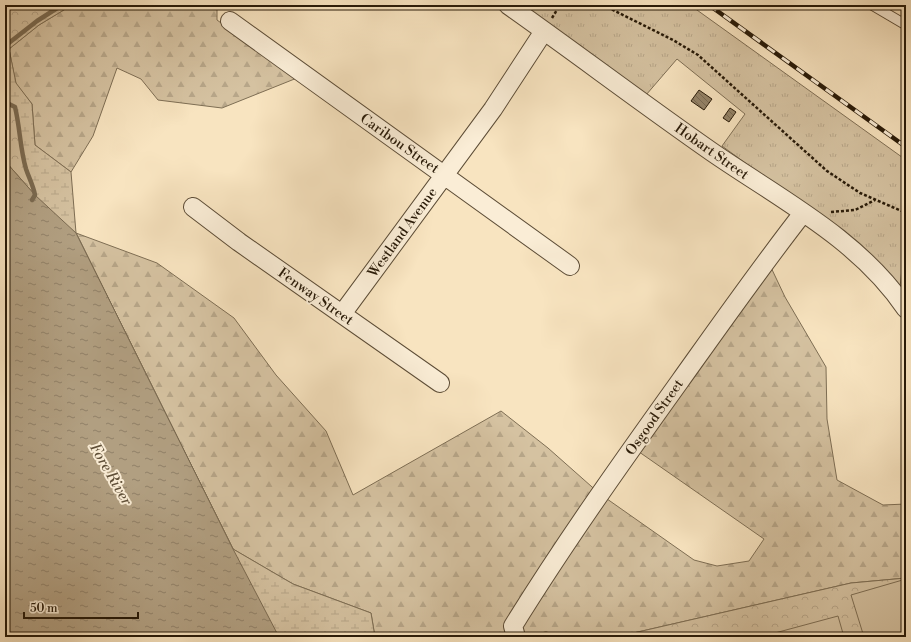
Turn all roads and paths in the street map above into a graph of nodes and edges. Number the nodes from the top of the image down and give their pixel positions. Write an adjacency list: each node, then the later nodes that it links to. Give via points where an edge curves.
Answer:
1 (508, 5): 6 (street, Hobart Street)
2 (603, 5): 8 (path, via 673,40 698,56 827,171 860,194)
3 (872, 5): 5 (lane)
4 (230, 21): 7 (street, Caribou Street)
5 (906, 25)
6 (544, 31): 7 (street, Westland Avenue, via 493,109); 10 (street, Hobart Street)
7 (444, 174): 12 (street, Caribou Street); 14 (street, Westland Avenue)
8 (875, 200): 10 (path, via 855,210); 11 (path)
9 (193, 207): 14 (street, Fenway Street)
10 (803, 213): 13 (street, Hobart Street, via 873,267 893,289); 16 (street, Osgood Street, via 632,447 544,577)
11 (906, 213)
12 (570, 266)
13 (906, 309)
14 (342, 314): 15 (street, Fenway Street)
15 (440, 383)
16 (514, 632)

